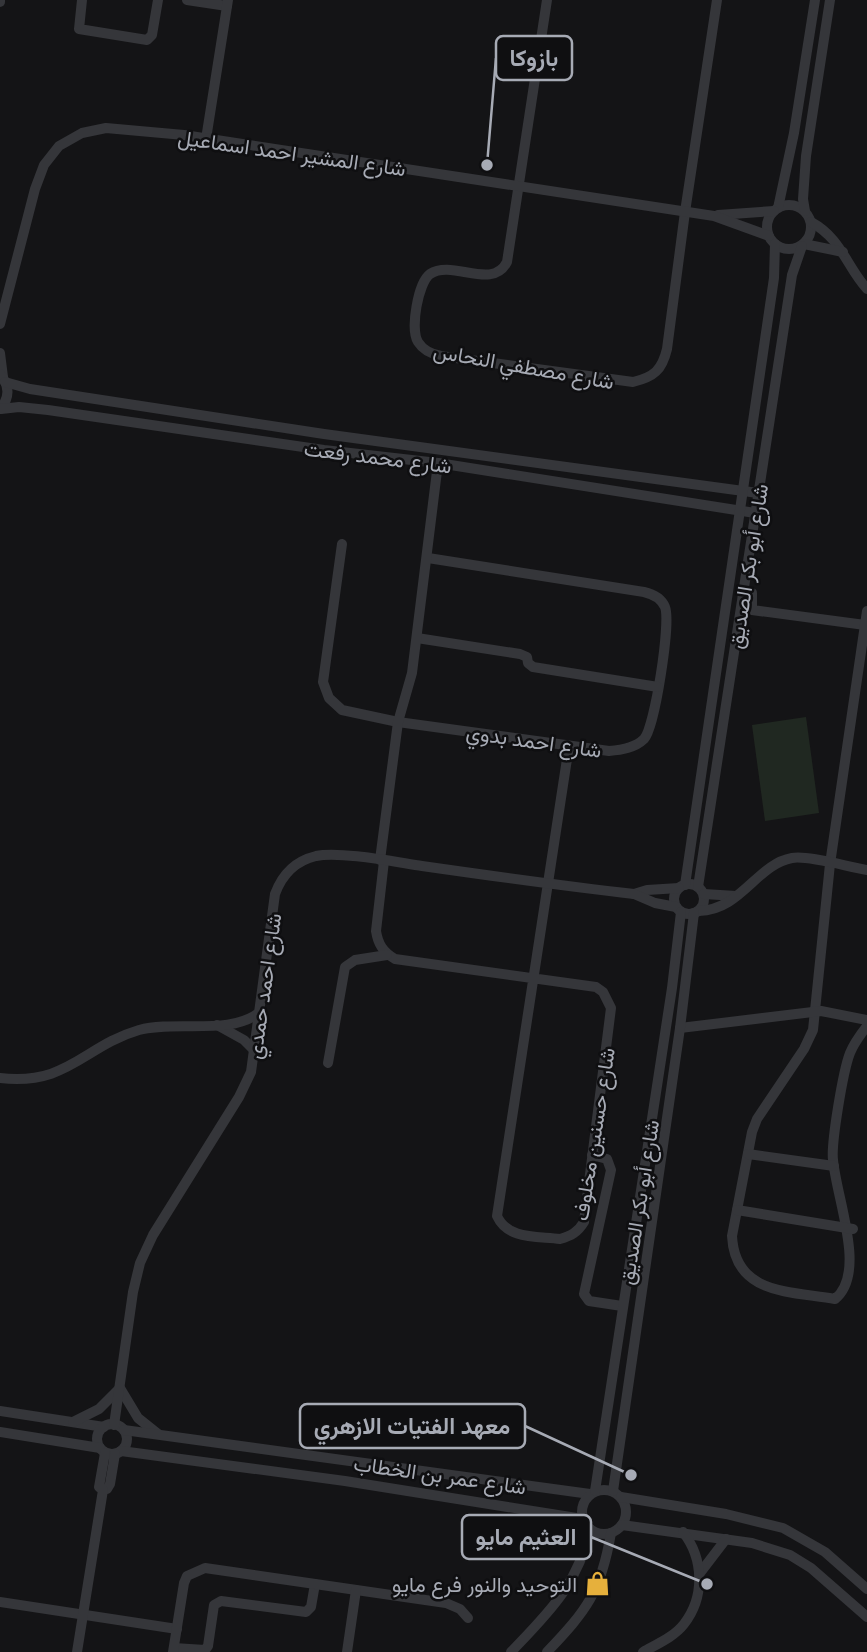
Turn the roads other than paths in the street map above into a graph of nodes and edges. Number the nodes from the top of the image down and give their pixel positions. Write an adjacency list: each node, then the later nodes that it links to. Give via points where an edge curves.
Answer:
1 (82, 0): 2 (street, via 79,29 147,40)
2 (158, 0)
3 (187, 0): 8 (street)
4 (547, 0): 10 (street)
5 (717, 0): 13 (street)
6 (815, 0): 11 (street, via 794,133)
7 (830, 0): 12 (street, via 806,156)
8 (227, 3): 9 (street)
9 (206, 139): 10 (street, شارع المشير احمد اسماعيل); 20 (street, شارع المشير احمد اسماعيل, via 106,128 82,133 59,146 44,165)
10 (520, 185): 13 (street, شارع المشير احمد اسماعيل); 13 (street, شارع مصطفي النحاس, via 505,267 485,275 439,270 422,285 415,331 430,353 624,382 654,375 667,349)
11 (776, 210): 12 (street, via 789,205); 14 (street, شارع المشير احمد اسماعيل); 16 (street, via 767,223)
12 (805, 211): 15 (street)
13 (685, 212): 14 (street, شارع المشير احمد اسماعيل)
14 (714, 216): 16 (street, شارع المشير احمد اسماعيل)
15 (811, 222): 17 (street); 18 (street, via 830,234)
16 (772, 240): 17 (street, via 788,250); 30 (street, شارع أبو بكر الصديق, via 775,268)
17 (803, 245): 18 (street); 31 (street, شارع أبو بكر الصديق, via 792,275)
18 (843, 252): 19 (street)
19 (867, 289)
20 (4, 292): 21 (street, شارع المشير احمد اسماعيل)
21 (0, 326)
22 (0, 352): 23 (street)
23 (3, 378): 24 (street, via 7,396); 25 (street, شارع محمد رفعت, via 30,389)
24 (0, 409): 27 (street, شارع محمد رفعت, via 48,410)
25 (312, 432): 26 (street, شارع محمد رفعت); 27 (street)
26 (324, 434): 28 (street); 30 (street, شارع محمد رفعت)
27 (310, 448): 28 (street, شارع محمد رفعت)
28 (324, 450): 29 (street, شارع محمد رفعت)
29 (438, 463): 32 (street, شارع محمد رفعت); 35 (street)
30 (742, 490): 31 (street, شارع محمد رفعت); 32 (street, شارع أبو بكر الصديق)
31 (758, 492): 33 (street, شارع أبو بكر الصديق)
32 (739, 510): 33 (street, شارع محمد رفعت); 47 (street, شارع أبو بكر الصديق)
33 (755, 513): 36 (street, شارع أبو بكر الصديق)
34 (342, 544): 41 (street, شارع احمد بدوي, via 325,690 342,709)
35 (428, 558): 39 (street); 40 (street, شارع احمد بدوي, via 652,594 667,615)
36 (743, 591): 38 (street, via 752,593 752,610); 48 (street, شارع أبو بكر الصديق)
37 (867, 611): 38 (street)
38 (865, 625): 44 (street)
39 (417, 638): 40 (street, via 524,655 533,667); 41 (street)
40 (658, 687): 42 (street, شارع احمد بدوي, via 649,731 638,744 609,751)
41 (398, 722): 42 (street, شارع احمد بدوي); 43 (street)
42 (569, 746): 46 (street)
43 (382, 860): 46 (street, شارع احمد حمدي); 53 (street, via 376,931); 55 (street, شارع احمد حمدي, via 317,856 298,863 284,876 275,894)
44 (830, 864): 45 (street); 50 (street, via 790,858); 56 (street)
45 (867, 870)
46 (546, 884): 49 (street, شارع احمد حمدي); 54 (street)
47 (682, 886): 48 (street); 49 (street, شارع احمد حمدي); 51 (street, via 675,895)
48 (701, 890): 50 (street); 52 (street, via 704,903)
49 (634, 894): 51 (street, شارع احمد حمدي)
50 (737, 896): 52 (street, via 720,907)
51 (679, 909): 52 (street); 69 (street, شارع أبو بكر الصديق)
52 (696, 912): 60 (street, شارع أبو بكر الصديق)
53 (387, 955): 54 (street, شارع حسنين مخلوف); 62 (street, via 351,961 345,967)
54 (531, 979): 65 (street, شارع حسنين مخلوف, via 596,987 609,999); 65 (street, شارع حسنين مخلوف, via 497,1216 500,1224 514,1234 560,1238 575,1233 584,1222)
55 (260, 1012): 58 (street, via 244,1021); 61 (street, شارع احمد حمدي)
56 (815, 1012): 57 (street); 60 (street); 64 (street, via 810,1040 757,1119)
57 (867, 1020)
58 (216, 1025): 61 (street); 63 (street, via 145,1029 55,1073)
59 (867, 1026): 66 (street, via 846,1064 832,1151)
60 (680, 1028): 78 (street, شارع أبو بكر الصديق)
61 (255, 1051): 70 (street, شارع احمد حمدي, via 239,1097 143,1256 133,1292)
62 (328, 1063)
63 (0, 1078)
64 (748, 1154): 66 (street); 67 (street)
65 (592, 1155): 69 (street, via 607,1159 611,1170 584,1294 589,1301)
66 (834, 1166): 68 (street)
67 (737, 1210): 68 (street); 68 (street, via 733,1249 744,1272 765,1287 835,1299 847,1291 858,1271)
68 (853, 1229)
69 (622, 1306): 77 (street, شارع أبو بكر الصديق)
70 (120, 1388): 72 (street, via 99,1409); 73 (street, شارع احمد حمدي); 75 (street, via 138,1418)
71 (0, 1411): 72 (street, شارع عمر بن الخطاب)
72 (73, 1422): 73 (street, شارع عمر بن الخطاب)
73 (114, 1427): 75 (street, شارع عمر بن الخطاب); 76 (street, via 97,1437); 76 (street, via 127,1442)
74 (0, 1432): 76 (street, شارع عمر بن الخطاب)
75 (158, 1434): 77 (street, شارع عمر بن الخطاب)
76 (110, 1451): 79 (street, شارع عمر بن الخطاب); 90 (street, via 110,1484 103,1490)
77 (593, 1493): 78 (street); 79 (street, via 582,1507)
78 (617, 1494): 80 (street, via 626,1514); 87 (street, via 783,1528 825,1552)
79 (583, 1519): 81 (street)
80 (622, 1525): 82 (street); 83 (street)
81 (590, 1529): 83 (street); 97 (street, via 566,1590)
82 (683, 1532): 84 (street); 85 (street)
83 (611, 1534): 98 (street, via 599,1585)
84 (726, 1539): 85 (street); 91 (street, via 790,1555)
85 (700, 1573): 99 (street, via 697,1600 683,1625)
86 (316, 1584): 88 (street); 93 (street, via 205,1568 187,1576); 94 (street, via 306,1612 221,1601 214,1605 205,1650)
87 (867, 1589)
88 (356, 1590): 92 (street, via 446,1603); 96 (street)
89 (0, 1602): 90 (street)
90 (85, 1613): 93 (street); 95 (street)
91 (867, 1617)
92 (468, 1618)
93 (177, 1629): 94 (street)
94 (173, 1650)
95 (77, 1652)
96 (347, 1652)
97 (511, 1652)
98 (547, 1652)
99 (643, 1652)

